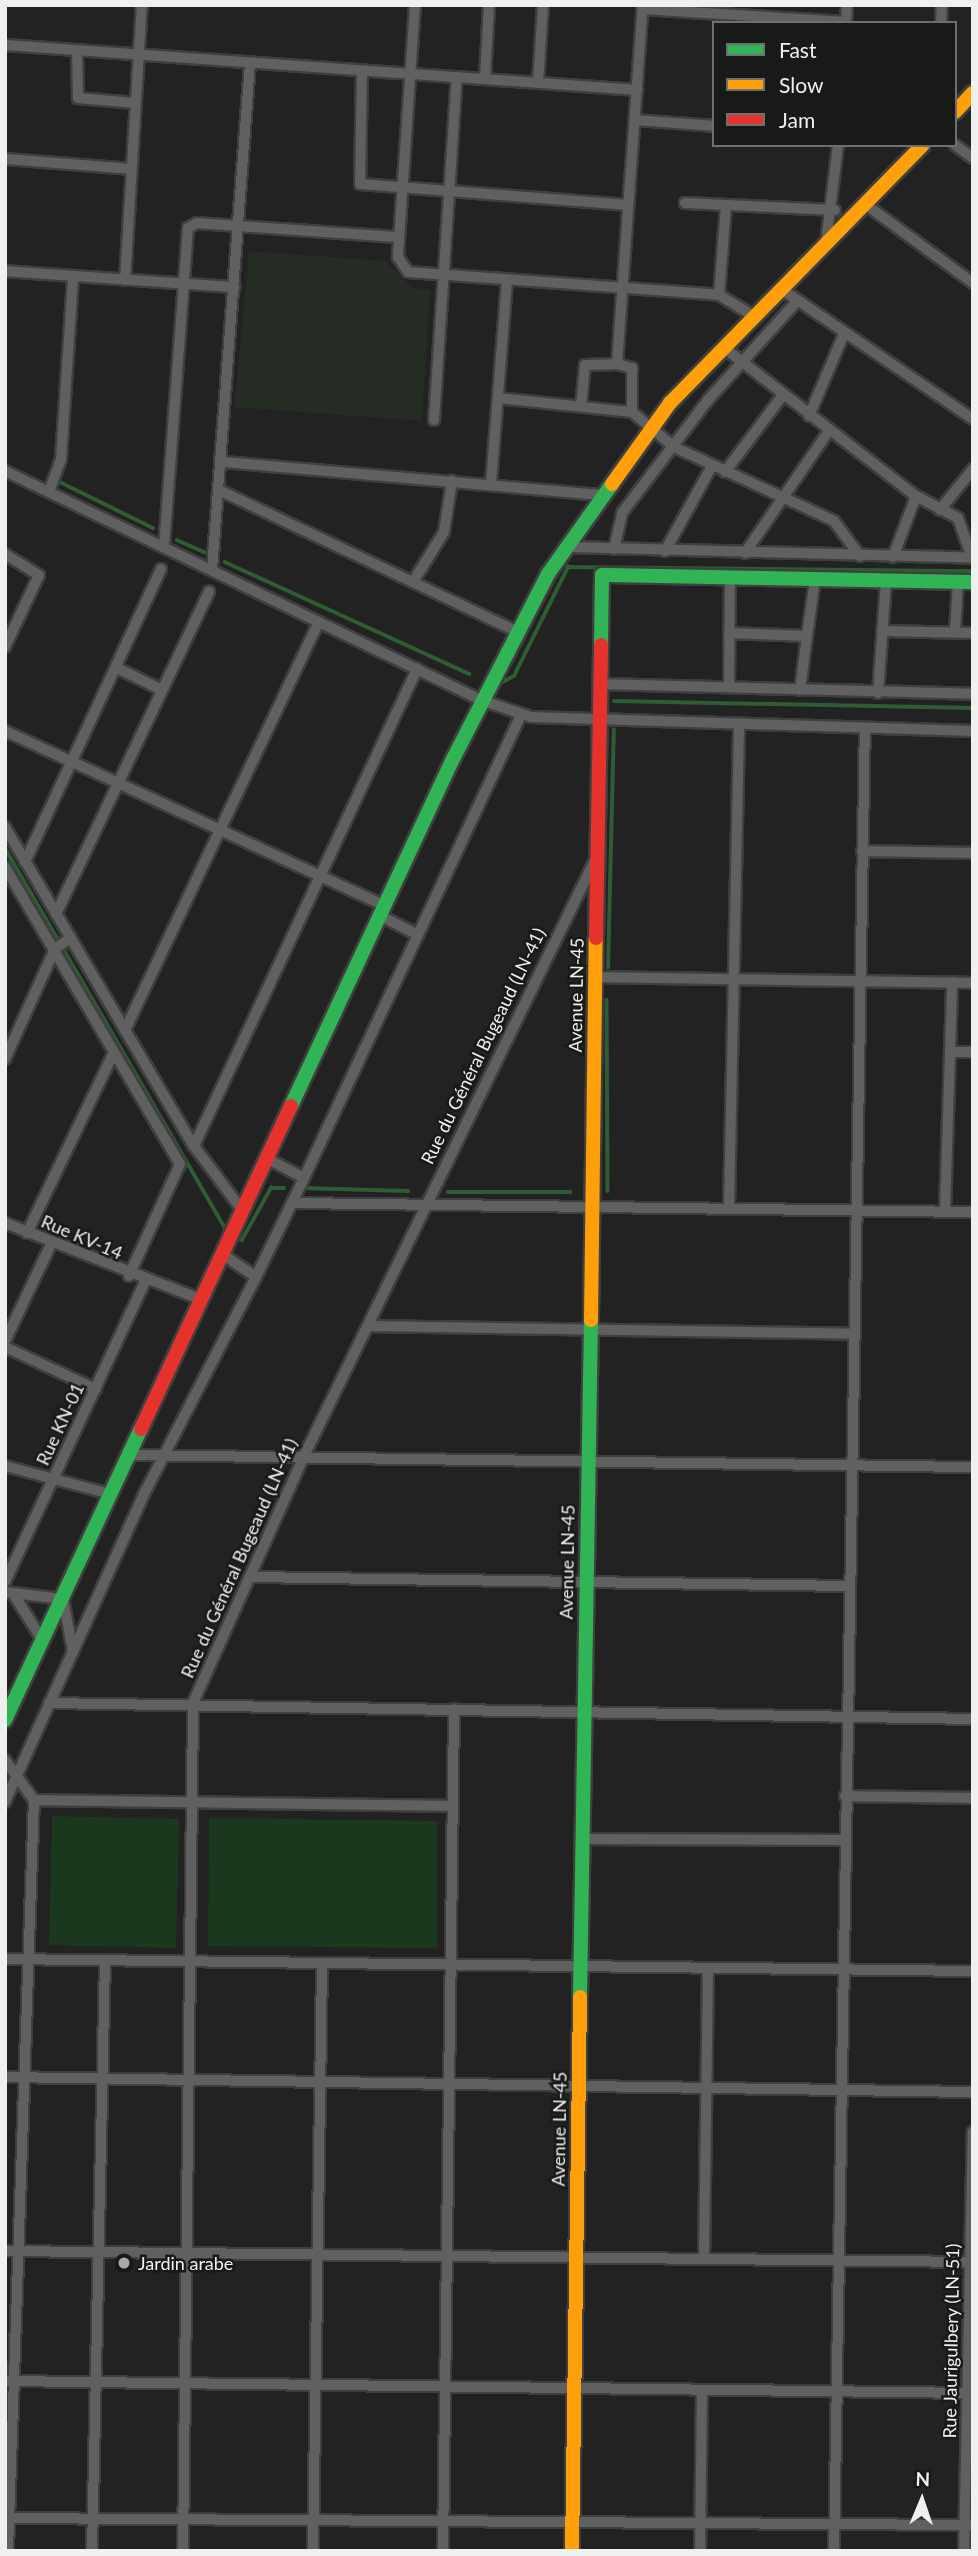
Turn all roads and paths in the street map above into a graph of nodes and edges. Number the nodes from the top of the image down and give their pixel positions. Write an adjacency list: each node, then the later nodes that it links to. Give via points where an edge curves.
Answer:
1 (142, 5): 9 (street)
2 (415, 5): 12 (street)
3 (489, 5): 14 (street)
4 (543, 5): 15 (street)
5 (643, 7): 6 (street); 16 (street)
6 (821, 21)
7 (5, 45): 8 (street)
8 (77, 50): 9 (street); 18 (street, via 78,98)
9 (138, 55): 10 (street); 18 (street)
10 (250, 63): 11 (street); 35 (street)
11 (362, 71): 12 (street); 28 (street, via 357,180)
12 (411, 74): 13 (street); 28 (street)
13 (457, 78): 14 (street); 29 (street)
14 (485, 79): 15 (street)
15 (538, 83): 16 (street)
16 (638, 90): 20 (street)
17 (973, 93): 19 (street)
18 (135, 103): 27 (street)
19 (957, 110)
20 (635, 120): 21 (street); 32 (street)
21 (712, 126)
22 (838, 147): 34 (street)
23 (921, 147): 31 (street)
24 (957, 147): 26 (street)
25 (5, 159): 27 (street)
26 (973, 159)
27 (131, 169): 41 (street)
28 (401, 188): 29 (street); 36 (street)
29 (451, 191): 32 (street); 40 (street)
30 (685, 203): 33 (street)
31 (865, 204): 37 (street); 43 (street)
32 (628, 205): 46 (street)
33 (726, 206): 34 (street); 48 (street)
34 (835, 210): 37 (street)
35 (238, 226): 36 (street); 44 (street, via 191,225); 45 (street)
36 (399, 237): 40 (street, via 398,257 408,272)
37 (826, 243): 47 (street)
38 (5, 271): 39 (street)
39 (73, 276): 41 (street); 73 (street, via 61,459)
40 (445, 278): 42 (street); 61 (street)
41 (125, 280): 44 (street)
42 (507, 282): 46 (street); 56 (street)
43 (973, 283)
44 (184, 284): 45 (street); 78 (street)
45 (234, 287): 65 (street)
46 (623, 289): 48 (street); 54 (street)
47 (781, 289): 49 (street); 50 (street)
48 (719, 295): 50 (street)
49 (797, 301): 51 (street); 53 (street)
50 (754, 316): 52 (street)
51 (844, 334): 59 (street); 60 (street)
52 (723, 346): 53 (street); 62 (street)
53 (742, 362): 55 (street); 64 (street)
54 (617, 364): 57 (street, via 585,365); 58 (street, via 632,368)
55 (783, 396): 59 (street); 69 (street)
56 (498, 398): 57 (street); 71 (street)
57 (581, 407): 58 (street)
58 (632, 412): 62 (street)
59 (809, 416): 63 (street)
60 (973, 419)
61 (434, 420)
62 (649, 428): 64 (street); 74 (street)
63 (829, 431): 75 (street); 76 (street)
64 (674, 446): 66 (street); 80 (street, via 622,513)
65 (223, 462): 70 (street); 72 (street)
66 (712, 466): 69 (street); 81 (street)
67 (973, 469): 77 (street)
68 (5, 471): 73 (street)
69 (725, 472): 75 (street)
70 (452, 481): 71 (street); 92 (street, via 444,532)
71 (492, 484): 74 (street)
72 (221, 491): 88 (street); 92 (street)
73 (49, 492): 78 (street)
74 (599, 495): 79 (street)
75 (784, 496): 82 (street); 84 (street, via 840,524)
76 (916, 496): 77 (street); 85 (street)
77 (940, 510): 86 (street, via 965,524)
78 (164, 547): 88 (street)
79 (565, 547): 80 (street); 96 (street)
80 (614, 549): 81 (street)
81 (665, 551): 82 (street)
82 (745, 553): 84 (street)
83 (5, 554): 102 (street, via 39,575)
84 (860, 556): 85 (street)
85 (893, 557): 86 (street)
86 (972, 558)
87 (161, 569): 103 (street)
88 (212, 570): 95 (street)
89 (730, 576): 90 (street); 100 (street); 105 (street, Avenue LN-45, via 601,575)
90 (815, 579): 91 (street); 101 (street)
91 (886, 581): 93 (street); 97 (street)
92 (413, 582): 96 (street)
93 (965, 582): 98 (street)
94 (209, 592): 107 (street)
95 (319, 622): 104 (street); 121 (street)
96 (516, 631): 111 (street)
97 (883, 631): 98 (street); 109 (street)
98 (955, 632): 99 (street)
99 (973, 633)
100 (729, 634): 101 (street); 106 (street)
101 (807, 636): 108 (street)
102 (5, 647)
103 (117, 668): 107 (street); 118 (street)
104 (417, 668): 111 (street); 127 (street)
105 (600, 684): 106 (street); 113 (street, Avenue LN-45)
106 (729, 687): 108 (street)
107 (162, 690): 119 (street)
108 (800, 690): 109 (street)
109 (878, 693): 110 (street)
110 (973, 694)
111 (481, 700): 112 (street); 128 (street)
112 (521, 715): 113 (street); 130 (street)
113 (599, 722): 114 (street); 124 (street, Avenue LN-45)
114 (738, 725): 115 (street); 134 (street)
115 (865, 728): 117 (street); 122 (street)
116 (5, 730): 118 (street)
117 (973, 731)
118 (73, 761): 119 (street); 125 (street)
119 (119, 782): 121 (street); 129 (street)
120 (5, 827): 125 (street)
121 (221, 830): 127 (street); 138 (street)
122 (862, 851): 123 (street); 135 (street)
123 (973, 853)
124 (597, 855): 133 (street, Avenue LN-45); 146 (street, Rue du Général Bugeaud (LN-41))
125 (25, 862): 129 (street)
126 (5, 867): 131 (street)
127 (319, 875): 128 (street); 143 (street)
128 (381, 910): 130 (street); 144 (street)
129 (56, 914): 131 (street)
130 (418, 935): 145 (street)
131 (62, 943): 132 (street); 132 (street); 142 (street)
132 (79, 972): 138 (street); 141 (street)
133 (595, 977): 134 (street); 148 (street, Avenue LN-45)
134 (734, 980): 135 (street); 149 (street)
135 (860, 982): 136 (street); 151 (street)
136 (952, 982): 137 (street); 139 (street)
137 (973, 983)
138 (125, 1030): 143 (street)
139 (950, 1052): 140 (street); 152 (street)
140 (973, 1052)
141 (113, 1054): 155 (street); 158 (street, via 180,1164)
142 (5, 1059)
143 (194, 1146): 150 (street)
144 (266, 1158): 145 (street); 150 (street)
145 (304, 1178): 147 (street)
146 (427, 1202): 147 (street); 148 (street); 162 (street, Rue du Général Bugeaud (LN-41))
147 (293, 1203): 159 (street)
148 (592, 1205): 149 (street); 163 (street, Avenue LN-45)
149 (729, 1207): 151 (street)
150 (242, 1210): 157 (street)
151 (856, 1210): 152 (street); 164 (street)
152 (945, 1211): 153 (street)
153 (973, 1212)
154 (5, 1223): 155 (street, Rue KV-14)
155 (27, 1233): 156 (street, Rue KV-14)
156 (51, 1244): 158 (street, Rue KV-14); 165 (street)
157 (222, 1254): 159 (street); 161 (street)
158 (129, 1276): 160 (street, Rue KV-14)
159 (256, 1277): 168 (street)
160 (146, 1280): 161 (street, Rue KV-14); 167 (street, Rue KN-01)
161 (202, 1300): 170 (street)
162 (370, 1326): 163 (street); 169 (street, Rue du Général Bugeaud (LN-41))
163 (590, 1330): 164 (street); 171 (street, Avenue LN-45)
164 (853, 1334): 172 (street)
165 (5, 1341)
166 (5, 1347): 167 (street)
167 (96, 1389): 175 (street, Rue KN-01)
168 (167, 1452): 169 (street); 170 (street); 184 (street)
169 (305, 1454): 171 (street); 177 (street, Rue du Général Bugeaud (LN-41))
170 (130, 1455): 176 (street)
171 (588, 1459): 172 (street); 179 (street, Avenue LN-45)
172 (851, 1464): 174 (street); 180 (street)
173 (5, 1466): 175 (street)
174 (973, 1467)
175 (53, 1480): 176 (street); 178 (street, Rue KN-01)
176 (110, 1494): 182 (street)
177 (250, 1577): 179 (street); 186 (street, Rue du Général Bugeaud (LN-41))
178 (5, 1582)
179 (586, 1585): 180 (street); 188 (street, Avenue LN-45)
180 (849, 1586): 189 (street)
181 (10, 1593): 182 (street); 183 (street)
182 (63, 1599): 183 (street); 184 (street)
183 (43, 1641): 191 (street)
184 (73, 1652): 185 (street)
185 (49, 1703): 186 (street); 193 (street)
186 (193, 1703): 187 (street); 198 (street, Rue du Général Bugeaud (LN-41))
187 (454, 1709): 188 (street); 199 (street)
188 (584, 1712): 189 (street); 200 (street, Avenue LN-45)
189 (847, 1716): 190 (street); 194 (street)
190 (973, 1718)
191 (5, 1720)
192 (5, 1760): 193 (street)
193 (17, 1777): 196 (street); 197 (street)
194 (845, 1796): 195 (street); 201 (street)
195 (973, 1798)
196 (34, 1800): 198 (street); 203 (street)
197 (5, 1802)
198 (192, 1803): 199 (street); 205 (street, Rue du Général Bugeaud (LN-41))
199 (453, 1806): 207 (street)
200 (583, 1839): 201 (street); 208 (street, Avenue LN-45)
201 (845, 1840): 210 (street)
202 (5, 1959): 203 (street)
203 (30, 1959): 204 (street); 213 (street)
204 (105, 1960): 205 (street); 214 (street)
205 (190, 1961): 206 (street); 215 (street, Rue du Général Bugeaud (LN-41))
206 (322, 1963): 207 (street); 216 (street)
207 (450, 1965): 208 (street); 217 (street)
208 (581, 1966): 209 (street); 218 (street, Avenue LN-45)
209 (708, 1968): 210 (street); 219 (street)
210 (846, 1969): 211 (street); 220 (street)
211 (973, 1971)
212 (5, 2077): 213 (street)
213 (26, 2077): 214 (street); 224 (street)
214 (103, 2078): 215 (street); 225 (street)
215 (189, 2080): 216 (street); 226 (street, Rue du Général Bugeaud (LN-41))
216 (320, 2082): 217 (street); 227 (street)
217 (448, 2084): 218 (street); 228 (street)
218 (579, 2086): 219 (street); 230 (street, Avenue LN-45)
219 (706, 2088): 220 (street); 229 (street)
220 (844, 2090): 221 (street); 231 (street)
221 (973, 2092)
222 (973, 2132): 232 (street, Rue Jaurigulbery (LN-51))
223 (5, 2251): 224 (street)
224 (22, 2251): 225 (street); 233 (street)
225 (99, 2252): 226 (street); 234 (street)
226 (187, 2253): 227 (street); 235 (street, Rue du Général Bugeaud (LN-41))
227 (318, 2255): 228 (street); 236 (street)
228 (446, 2256): 230 (street); 237 (street)
229 (704, 2257): 230 (street); 231 (street)
230 (576, 2258): 238 (street, Avenue LN-45)
231 (840, 2261): 232 (street); 240 (street)
232 (972, 2262): 241 (street, Rue Jaurigulbery (LN-51))
233 (10, 2381): 234 (street); 242 (street)
234 (96, 2382): 235 (street); 243 (street)
235 (185, 2383): 236 (street); 244 (street, Rue du Général Bugeaud (LN-41))
236 (316, 2385): 237 (street); 245 (street)
237 (445, 2386): 238 (street); 246 (street)
238 (574, 2388): 239 (street); 247 (street, Avenue LN-45)
239 (702, 2390): 240 (street); 248 (street)
240 (837, 2391): 241 (street); 249 (street)
241 (970, 2393): 250 (street, Rue Jaurigulbery (LN-51))
242 (9, 2518): 243 (street); 251 (street)
243 (93, 2518): 244 (street); 252 (street)
244 (183, 2519): 245 (street); 253 (street, Rue du Général Bugeaud (LN-41))
245 (314, 2520): 246 (street); 254 (street)
246 (443, 2521): 247 (street); 255 (street)
247 (572, 2522): 248 (street); 256 (street, Avenue LN-45)
248 (700, 2523): 249 (street); 257 (street)
249 (835, 2524): 250 (street); 258 (street)
250 (969, 2525): 259 (street, Rue Jaurigulbery (LN-51))
251 (8, 2551)
252 (92, 2551)
253 (183, 2551)
254 (313, 2551)
255 (443, 2551)
256 (572, 2551)
257 (700, 2551)
258 (834, 2551)
259 (964, 2551)

